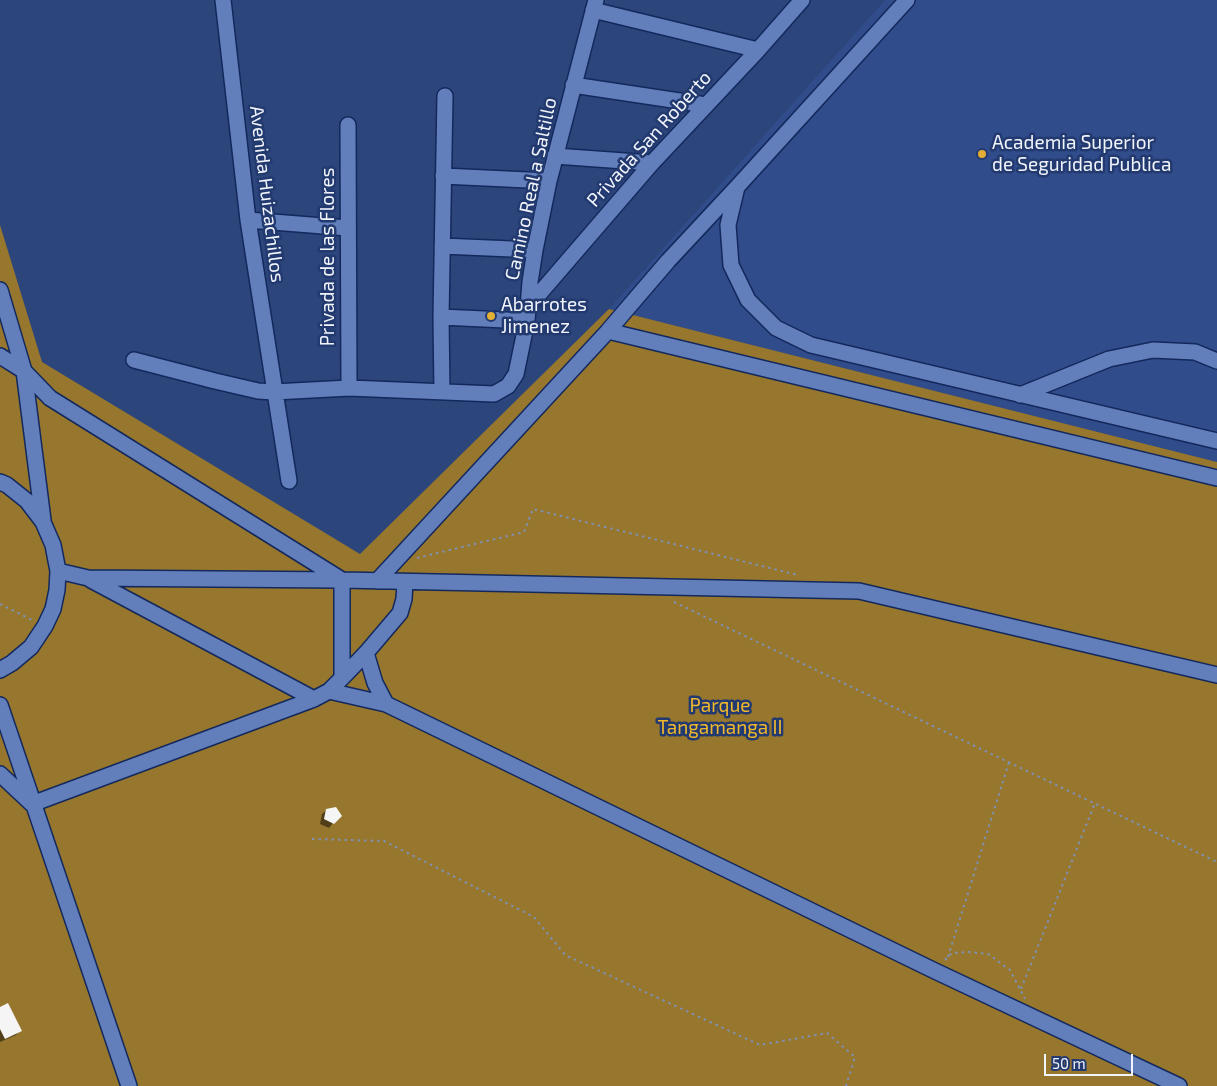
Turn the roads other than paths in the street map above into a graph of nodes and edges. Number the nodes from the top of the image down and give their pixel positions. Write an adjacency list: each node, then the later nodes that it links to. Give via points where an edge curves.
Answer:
1 (223, 0): 15 (street, Avenida Huizachillos)
2 (802, 0): 5 (street, Privada San Roberto)
3 (907, 0): 14 (street)
4 (594, 5): 5 (street); 6 (street, Camino Real a Saltillo)
5 (758, 50): 8 (street, Privada San Roberto)
6 (573, 85): 8 (street); 10 (street, Camino Real a Saltillo)
7 (445, 96): 12 (street)
8 (706, 105): 11 (street, Privada San Roberto)
9 (348, 125): 16 (street, Privada de las Flores)
10 (555, 156): 11 (street); 13 (street, Camino Real a Saltillo)
11 (652, 163): 20 (street, Privada San Roberto)
12 (443, 176): 13 (street); 17 (street)
13 (549, 182): 18 (street, Camino Real a Saltillo)
14 (737, 188): 22 (street); 30 (street, via 728,226 731,264 748,300 776,328 811,346)
15 (248, 220): 16 (street); 28 (street, Avenida Huizachillos)
16 (348, 228): 27 (street, Privada de las Flores)
17 (442, 246): 18 (street); 21 (street)
18 (535, 250): 20 (street, Camino Real a Saltillo)
19 (0, 290): 26 (street)
20 (528, 314): 21 (street); 29 (street, Camino Real a Saltillo, via 516,374 508,386 494,394)
21 (441, 317): 29 (street)
22 (608, 331): 32 (street); 39 (street)
23 (0, 356): 26 (street)
24 (134, 360): 28 (street, via 258,391)
25 (1217, 362): 30 (street, via 1195,352 1153,350 1109,360)
26 (24, 371): 35 (street); 38 (street, via 50,398)
27 (349, 388): 28 (street); 29 (street)
28 (274, 392): 33 (street, Avenida Huizachillos)
29 (442, 392)
30 (1020, 394): 31 (street)
31 (1217, 441)
32 (1217, 478)
33 (289, 481)
34 (0, 482): 35 (street, via 27,501)
35 (43, 522): 36 (street, via 54,545)
36 (58, 571): 37 (street); 42 (street, via 53,609 45,626 31,647)
37 (88, 578): 38 (street); 46 (street)
38 (342, 580): 39 (street); 44 (street)
39 (377, 581): 40 (street)
40 (405, 582): 41 (street, via 400,613); 43 (street, via 860,590)
41 (366, 653): 44 (street); 47 (street, via 375,683)
42 (0, 670)
43 (1217, 676)
44 (342, 678): 45 (street)
45 (329, 691): 46 (street); 47 (street)
46 (314, 699): 50 (street)
47 (386, 704): 52 (street)
48 (0, 705): 50 (street)
49 (0, 774): 50 (street)
50 (32, 804): 51 (street)
51 (129, 1086)
52 (1178, 1086)

